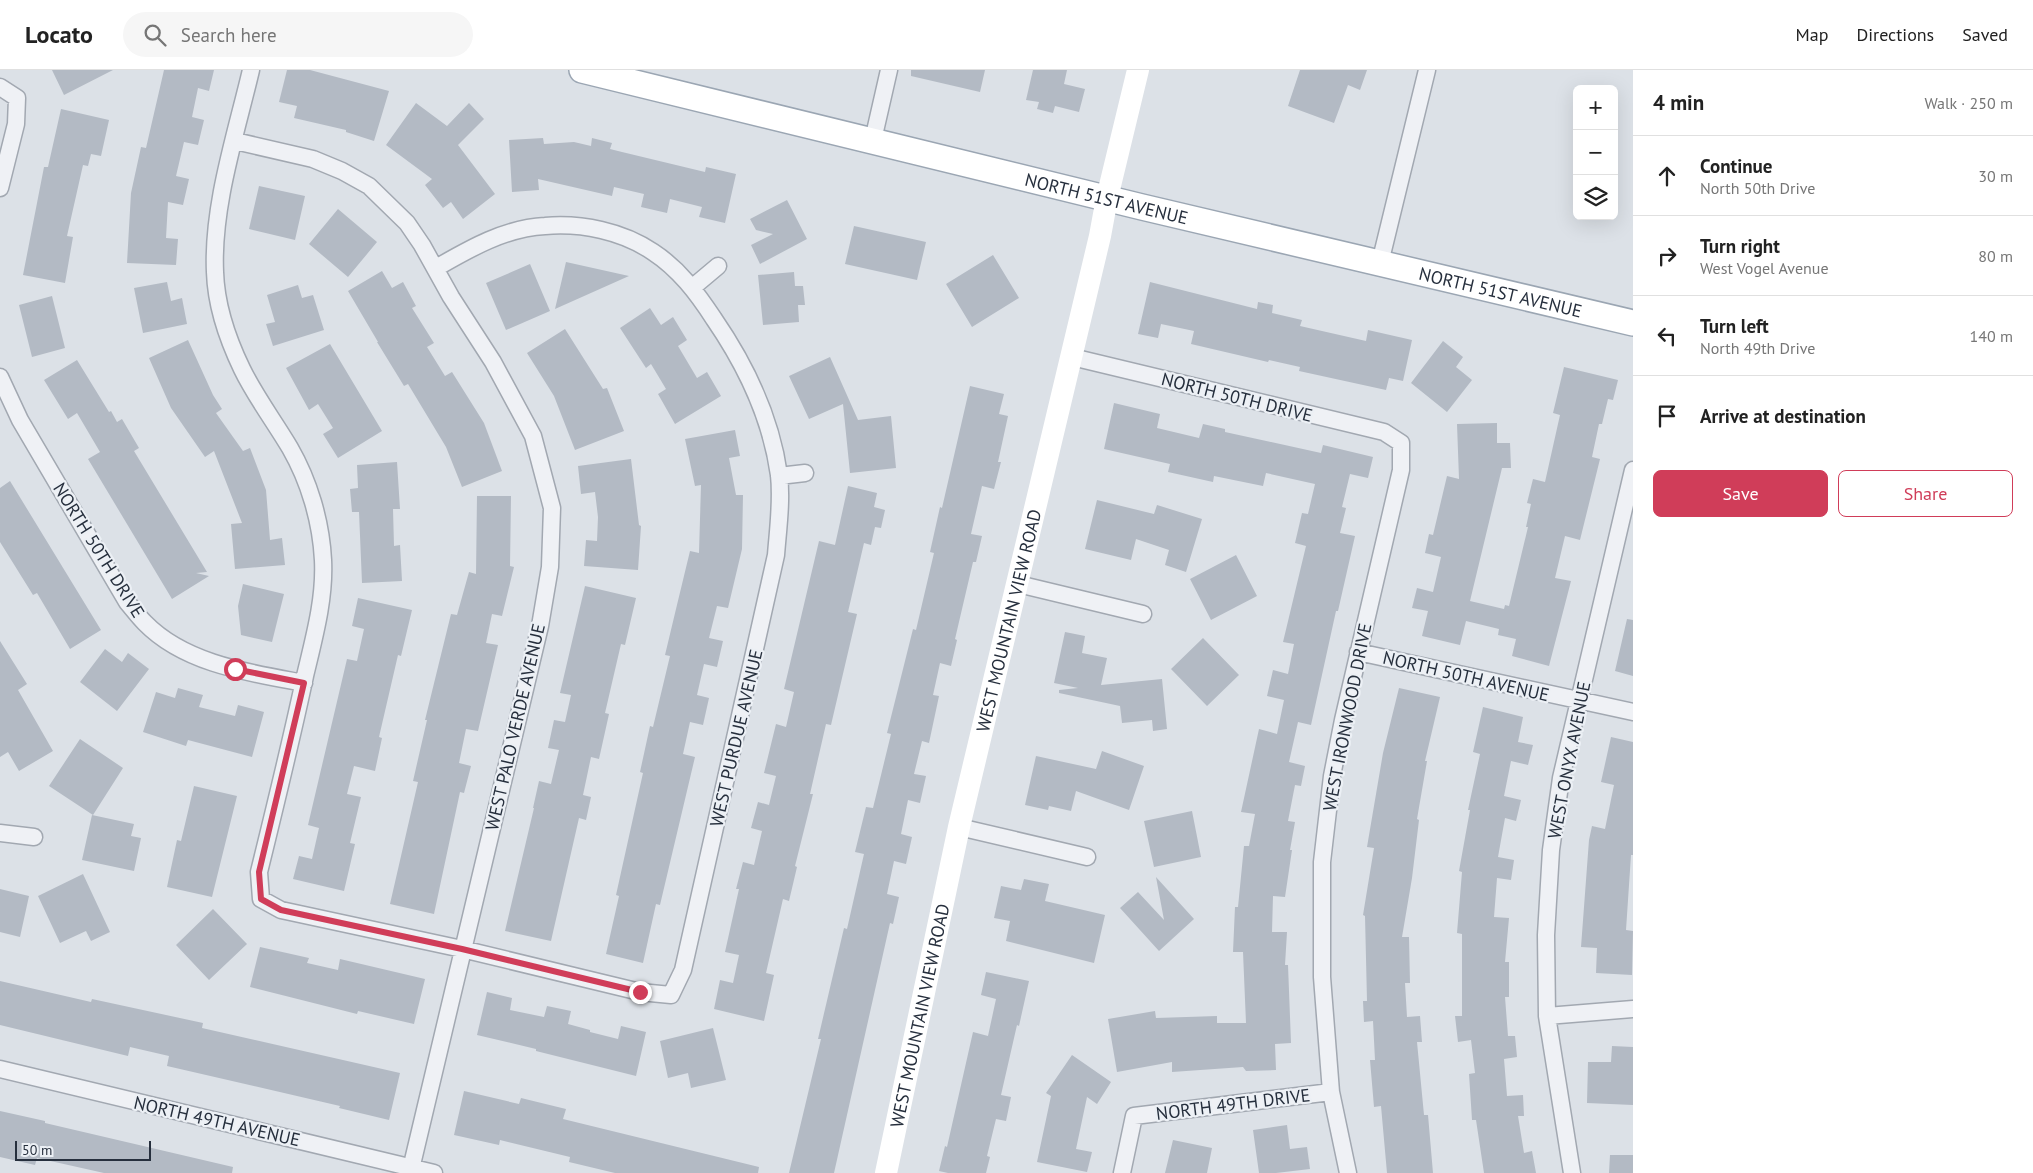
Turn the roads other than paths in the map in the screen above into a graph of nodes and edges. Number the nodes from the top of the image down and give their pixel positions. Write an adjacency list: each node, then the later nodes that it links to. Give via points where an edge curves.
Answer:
1 (251, 70): 7 (street)
2 (584, 70): 8 (main road, NORTH 51ST AVENUE)
3 (890, 70): 8 (street)
4 (1138, 70): 10 (street, WEST MOUNTAIN VIEW ROAD)
5 (1427, 70): 11 (street)
6 (0, 87): 9 (street, via 17,98 16,124)
7 (235, 140): 13 (street, via 313,159 368,186 407,223); 25 (street, via 215,239 215,274 229,340 242,370 307,483 316,517 323,559 322,597)
8 (873, 140): 10 (main road, NORTH 51ST AVENUE)
9 (0, 188)
10 (1107, 198): 11 (main road, NORTH 51ST AVENUE); 16 (street, WEST MOUNTAIN VIEW ROAD)
11 (1380, 263): 15 (main road, NORTH 51ST AVENUE)
12 (718, 266): 14 (street)
13 (436, 268): 14 (street, via 501,235 544,226 578,226 629,239 676,269); 32 (street, WEST PALO VERDE AVENUE, via 533,436 552,508 550,567 540,626)
14 (693, 287): 20 (street, WEST PURDUE AVENUE, via 735,349 760,399)
15 (1633, 323)
16 (1072, 357): 18 (street, NORTH 50TH DRIVE, via 1384,432); 22 (street, WEST MOUNTAIN VIEW ROAD)
17 (0, 378): 25 (street, NORTH 50TH DRIVE, via 20,420 127,602 145,623 174,644 202,658 235,669)
18 (1401, 443): 24 (street, WEST IRONWOOD DRIVE, via 1400,470)
19 (805, 473): 20 (street)
20 (779, 476): 32 (street, WEST PURDUE AVENUE, via 776,555 683,970 672,995 640,992)
21 (1632, 477): 26 (street, WEST ONYX AVENUE)
22 (1018, 584): 23 (street); 28 (street, WEST MOUNTAIN VIEW ROAD)
23 (1143, 614)
24 (1358, 652): 26 (street, NORTH 50TH AVENUE); 36 (street, WEST IRONWOOD DRIVE, via 1332,776 1322,862 1322,976)
25 (304, 683): 32 (street, via 259,872 261,899 281,910)
26 (1579, 701): 27 (street, NORTH 50TH AVENUE); 34 (street, WEST ONYX AVENUE, via 1561,778 1551,850 1546,935)
27 (1633, 712)
28 (959, 826): 31 (street); 39 (street, WEST MOUNTAIN VIEW ROAD)
29 (0, 833): 30 (street)
30 (34, 837)
31 (1087, 857)
32 (462, 949): 37 (street, WEST PALO VERDE AVENUE)
33 (1633, 1009): 34 (street)
34 (1548, 1016): 42 (street, WEST ONYX AVENUE)
35 (0, 1070): 37 (street, NORTH 49TH AVENUE)
36 (1331, 1092): 40 (street, NORTH 49TH DRIVE, via 1134,1116); 41 (street, WEST IRONWOOD DRIVE)
37 (411, 1170): 38 (street, NORTH 49TH AVENUE)
38 (434, 1173)
39 (886, 1173)
40 (1122, 1173)
41 (1348, 1173)
42 (1572, 1173)

